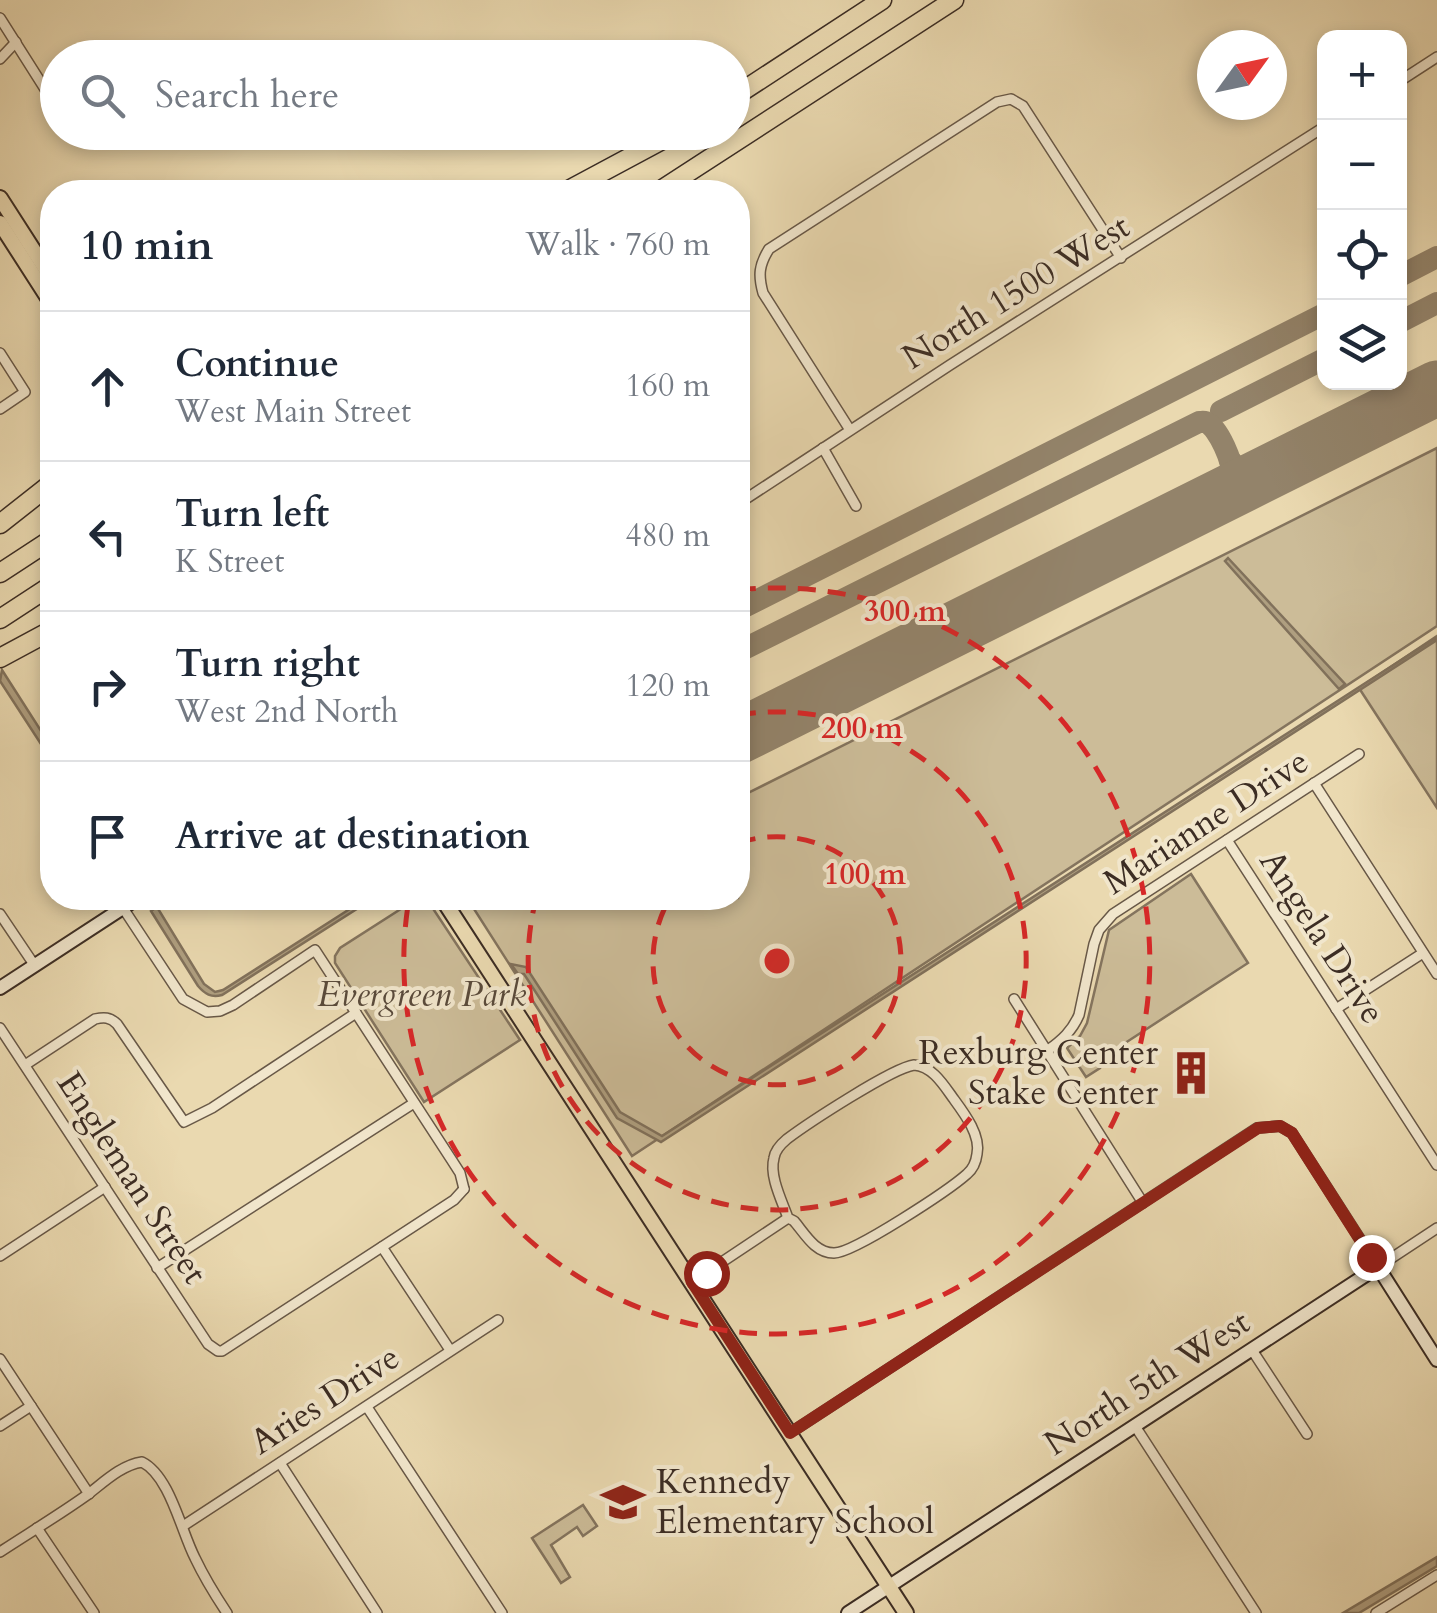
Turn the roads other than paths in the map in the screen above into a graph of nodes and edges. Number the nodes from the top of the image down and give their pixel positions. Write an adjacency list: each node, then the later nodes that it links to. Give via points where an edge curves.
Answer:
1 (882, 0): 11 (highway)
2 (954, 0): 6 (highway)
3 (0, 18): 4 (street)
4 (16, 42): 5 (street); 8 (street); 10 (street)
5 (0, 48)
6 (868, 56): 12 (highway); 14 (highway)
7 (1437, 57): 9 (street)
8 (0, 59)
9 (1407, 76)
10 (40, 80)
11 (750, 86)
12 (750, 132)
13 (1317, 132): 25 (street, North 1500 West)
14 (750, 140)
15 (644, 150): 19 (highway)
16 (651, 150): 20 (highway)
17 (723, 150): 21 (highway)
18 (735, 150): 22 (highway)
19 (588, 180)
20 (605, 180)
21 (677, 180)
22 (693, 180)
23 (0, 198): 26 (main road)
24 (0, 223): 27 (main road)
25 (1122, 258): 30 (street, North 1500 West); 30 (street, via 1023,106 997,102 770,250 760,263 763,293)
26 (40, 260)
27 (40, 285)
28 (0, 353): 29 (street, via 25,392)
29 (0, 409)
30 (850, 430): 31 (street, North 1500 West)
31 (822, 448): 33 (street, North 1500 West); 34 (street)
32 (40, 492): 35 (highway)
33 (750, 496)
34 (856, 506)
35 (0, 524)
36 (40, 547): 37 (highway)
37 (0, 573)
38 (40, 593): 39 (highway)
39 (0, 619)
40 (40, 636): 41 (highway)
41 (0, 658)
42 (1359, 754): 43 (street, Marianne Drive)
43 (1314, 783): 44 (street, Marianne Drive); 49 (street)
44 (1227, 840): 54 (street, Angela Drive); 57 (street, Marianne Drive, via 1105,922 1080,1015)
45 (120, 910): 50 (street)
46 (124, 910): 55 (street, via 183,999 207,1012 233,1005 315,950)
47 (450, 910): 69 (main road)
48 (0, 914): 50 (street)
49 (1424, 952): 51 (street); 54 (street)
50 (35, 966): 52 (street)
51 (1437, 974)
52 (0, 988)
53 (1014, 999): 57 (street)
54 (1336, 1010): 60 (street, Angela Drive)
55 (356, 1014): 58 (street, via 184,1122 112,1019 95,1018); 59 (street)
56 (0, 1028): 58 (street, Engleman Street)
57 (1048, 1050): 62 (street)
58 (25, 1065): 61 (street, Engleman Street)
59 (414, 1102): 65 (street, via 469,1190); 68 (street)
60 (1437, 1164)
61 (105, 1187): 66 (street); 68 (street, Engleman Street)
62 (1143, 1204): 67 (street, via 1244,1135 1258,1128 1288,1129); 79 (street)
63 (788, 1218): 63 (street, via 772,1164 777,1150 904,1066 928,1069 971,1126 978,1149 972,1169 853,1248 818,1248); 69 (street)
64 (1437, 1228): 67 (street, North 5th West)
65 (382, 1247): 68 (street, Engleman Street, via 222,1351 208,1344); 71 (street)
66 (0, 1256)
67 (1378, 1267): 72 (street, North 5th West); 74 (street)
68 (157, 1268)
69 (692, 1282): 79 (main road)
70 (498, 1320): 71 (street, Aries Drive)
71 (450, 1350): 76 (street, Aries Drive)
72 (1252, 1350): 78 (street, North 5th West); 80 (street)
73 (0, 1359): 75 (street)
74 (1437, 1360)
75 (31, 1406): 77 (street); 82 (street)
76 (367, 1407): 81 (street, Aries Drive); 92 (street)
77 (0, 1426)
78 (1136, 1426): 87 (street, North 5th West); 95 (street)
79 (790, 1433): 87 (main road)
80 (1308, 1434)
81 (280, 1463): 83 (street, Aries Drive); 91 (street)
82 (89, 1494): 83 (street, via 142,1462 156,1473); 84 (street)
83 (183, 1526): 90 (street)
84 (37, 1528): 85 (street); 89 (street)
85 (0, 1552)
86 (1437, 1575): 88 (street)
87 (889, 1586): 93 (street, North 5th West); 94 (main road)
88 (1381, 1612)
89 (94, 1613)
90 (227, 1613)
91 (376, 1613)
92 (502, 1613)
93 (848, 1613)
94 (906, 1613)
95 (1256, 1613)

